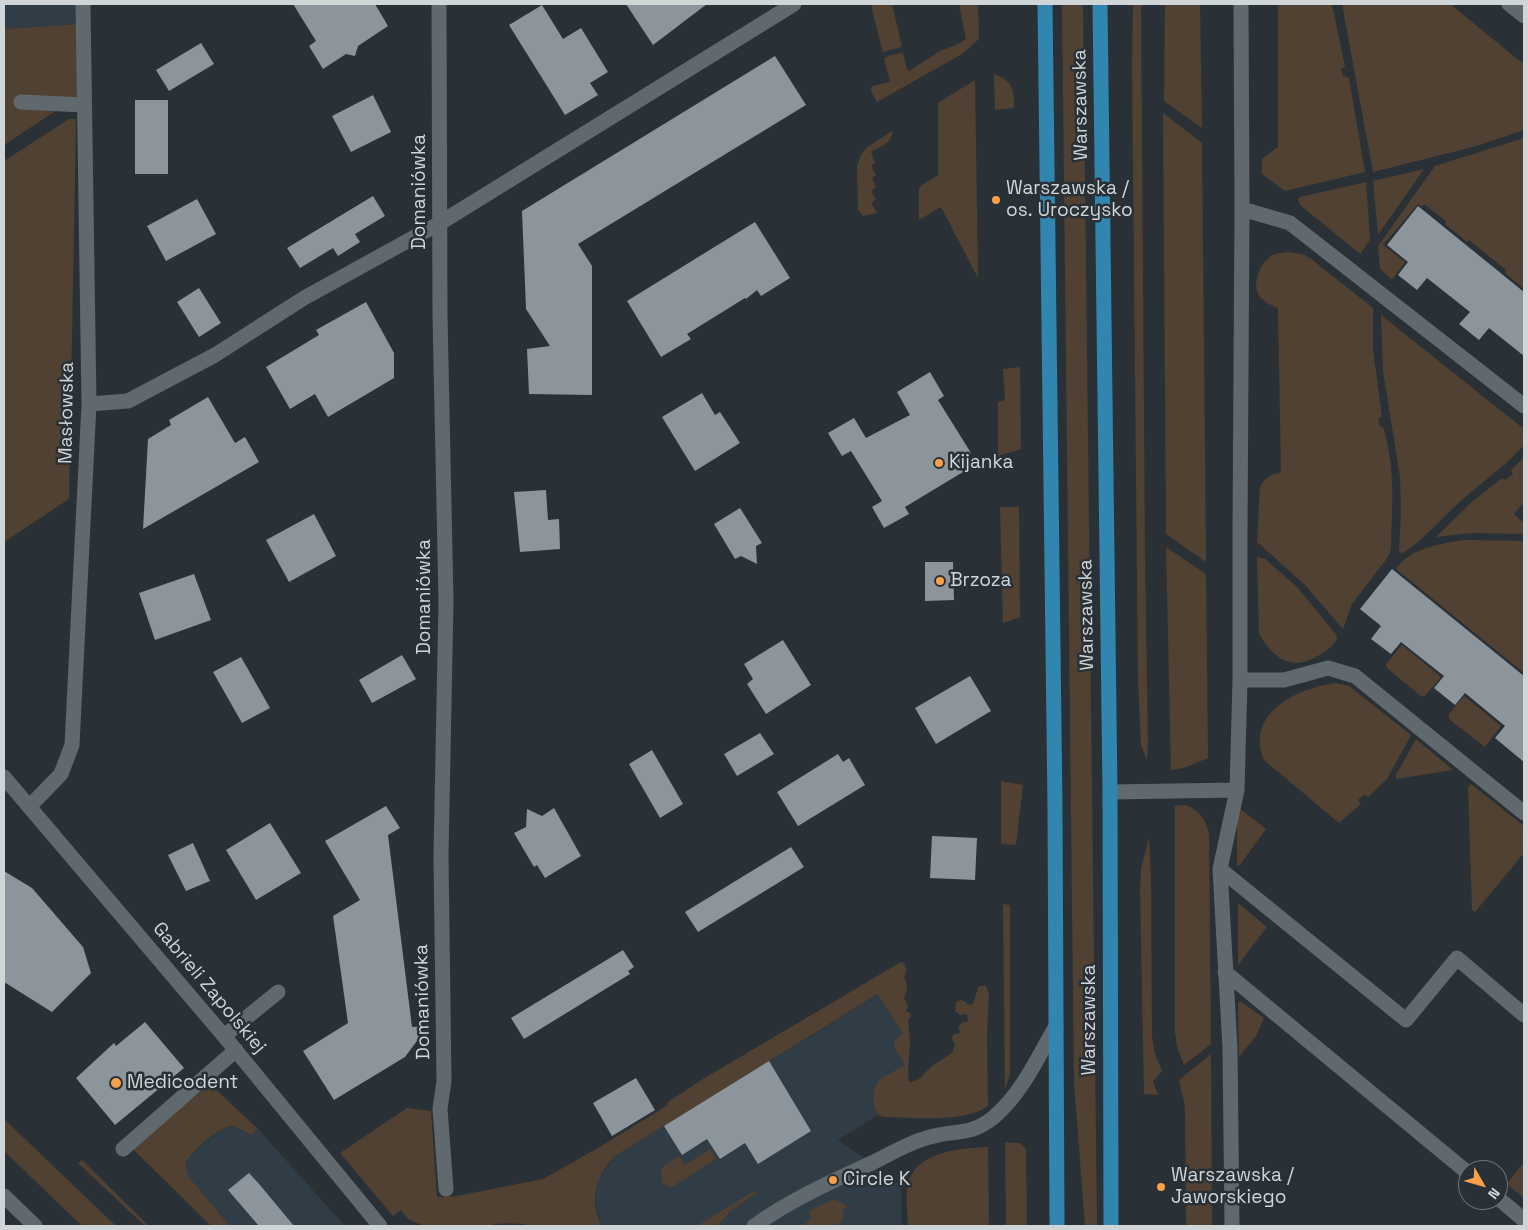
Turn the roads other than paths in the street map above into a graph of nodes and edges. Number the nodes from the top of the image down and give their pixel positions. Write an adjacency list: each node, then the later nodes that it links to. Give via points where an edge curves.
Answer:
1 (83, 4): 10 (street, Masłowska)
2 (439, 4): 12 (street, Domaniówka)
3 (794, 4): 12 (street)
4 (1046, 4): 25 (main road, Warszawska)
5 (1100, 4): 18 (main road, Warszawska)
6 (1241, 4): 11 (street)
7 (1509, 4): 8 (street)
8 (1524, 16)
9 (21, 102): 10 (street)
10 (84, 105): 13 (street, Masłowska)
11 (1242, 209): 14 (street, via 1290,223); 15 (street)
12 (440, 224): 13 (street, via 304,298 215,355 128,401); 30 (street, Domaniówka, via 446,601 441,856 444,1080 440,1109)
13 (89, 404): 19 (street, Masłowska, via 72,745 61,774)
14 (1524, 406)
15 (1240, 680): 17 (street); 20 (street, via 1284,680 1328,668 1355,676)
16 (4, 777): 19 (street, Gabrieli Zapolskiej)
17 (1237, 790): 18 (street); 21 (street)
18 (1110, 792): 38 (main road, Warszawska)
19 (29, 807): 26 (street, Gabrieli Zapolskiej)
20 (1524, 813)
21 (1220, 869): 22 (street); 24 (street, via 1406,1020 1457,958)
22 (1226, 972): 29 (street); 39 (street)
23 (278, 992): 26 (street)
24 (1524, 1015)
25 (1056, 1026): 36 (street, via 1028,1075 994,1117 973,1130 930,1137 892,1153 800,1196); 37 (main road, Warszawska)
26 (224, 1036): 27 (street, Gabrieli Zapolskiej)
27 (236, 1050): 28 (street); 35 (street, Gabrieli Zapolskiej)
28 (123, 1149)
29 (1458, 1165)
30 (446, 1189)
31 (4, 1196): 34 (street)
32 (1508, 1206): 33 (street)
33 (1524, 1220)
34 (36, 1226)
35 (380, 1226)
36 (754, 1226)
37 (1057, 1226)
38 (1111, 1226)
39 (1232, 1226)

